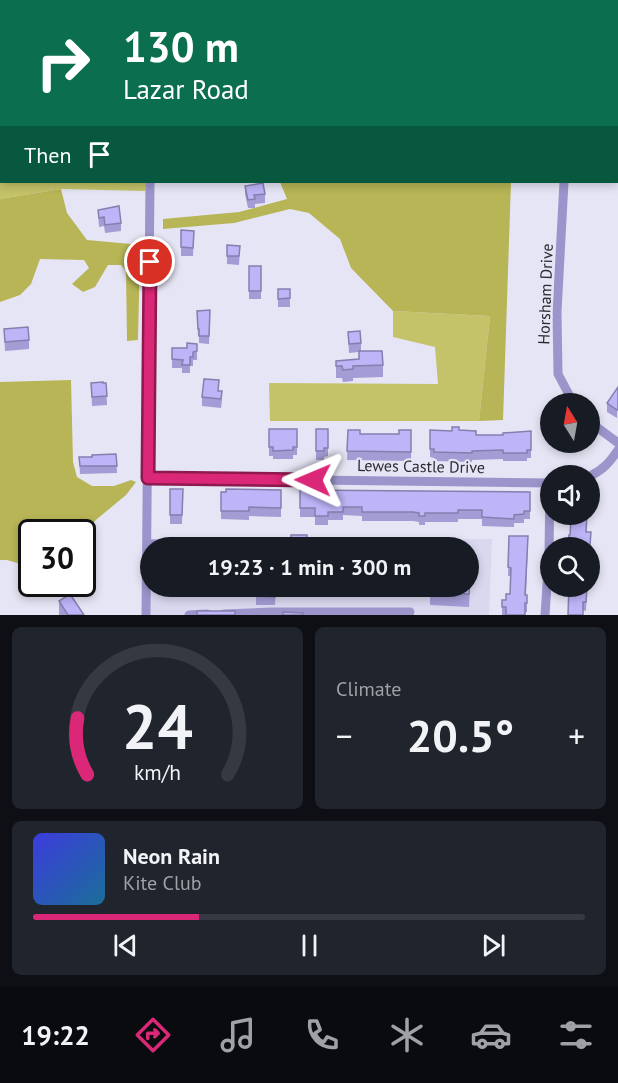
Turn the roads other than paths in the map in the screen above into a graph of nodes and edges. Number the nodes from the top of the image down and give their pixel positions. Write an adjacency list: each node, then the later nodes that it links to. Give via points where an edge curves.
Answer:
1 (150, 183): 8 (street)
2 (564, 183): 3 (street, Horsham Drive, via 558,374)
3 (568, 393)
4 (600, 430): 5 (street)
5 (618, 443)
6 (618, 450): 7 (street)
7 (600, 471)
8 (148, 478): 9 (street, Lewes Castle Drive); 11 (street)
9 (540, 483)
10 (549, 525): 16 (street)
11 (147, 537)
12 (146, 597): 14 (street)
13 (410, 612): 15 (street)
14 (146, 615)
15 (189, 615)
16 (545, 615)

